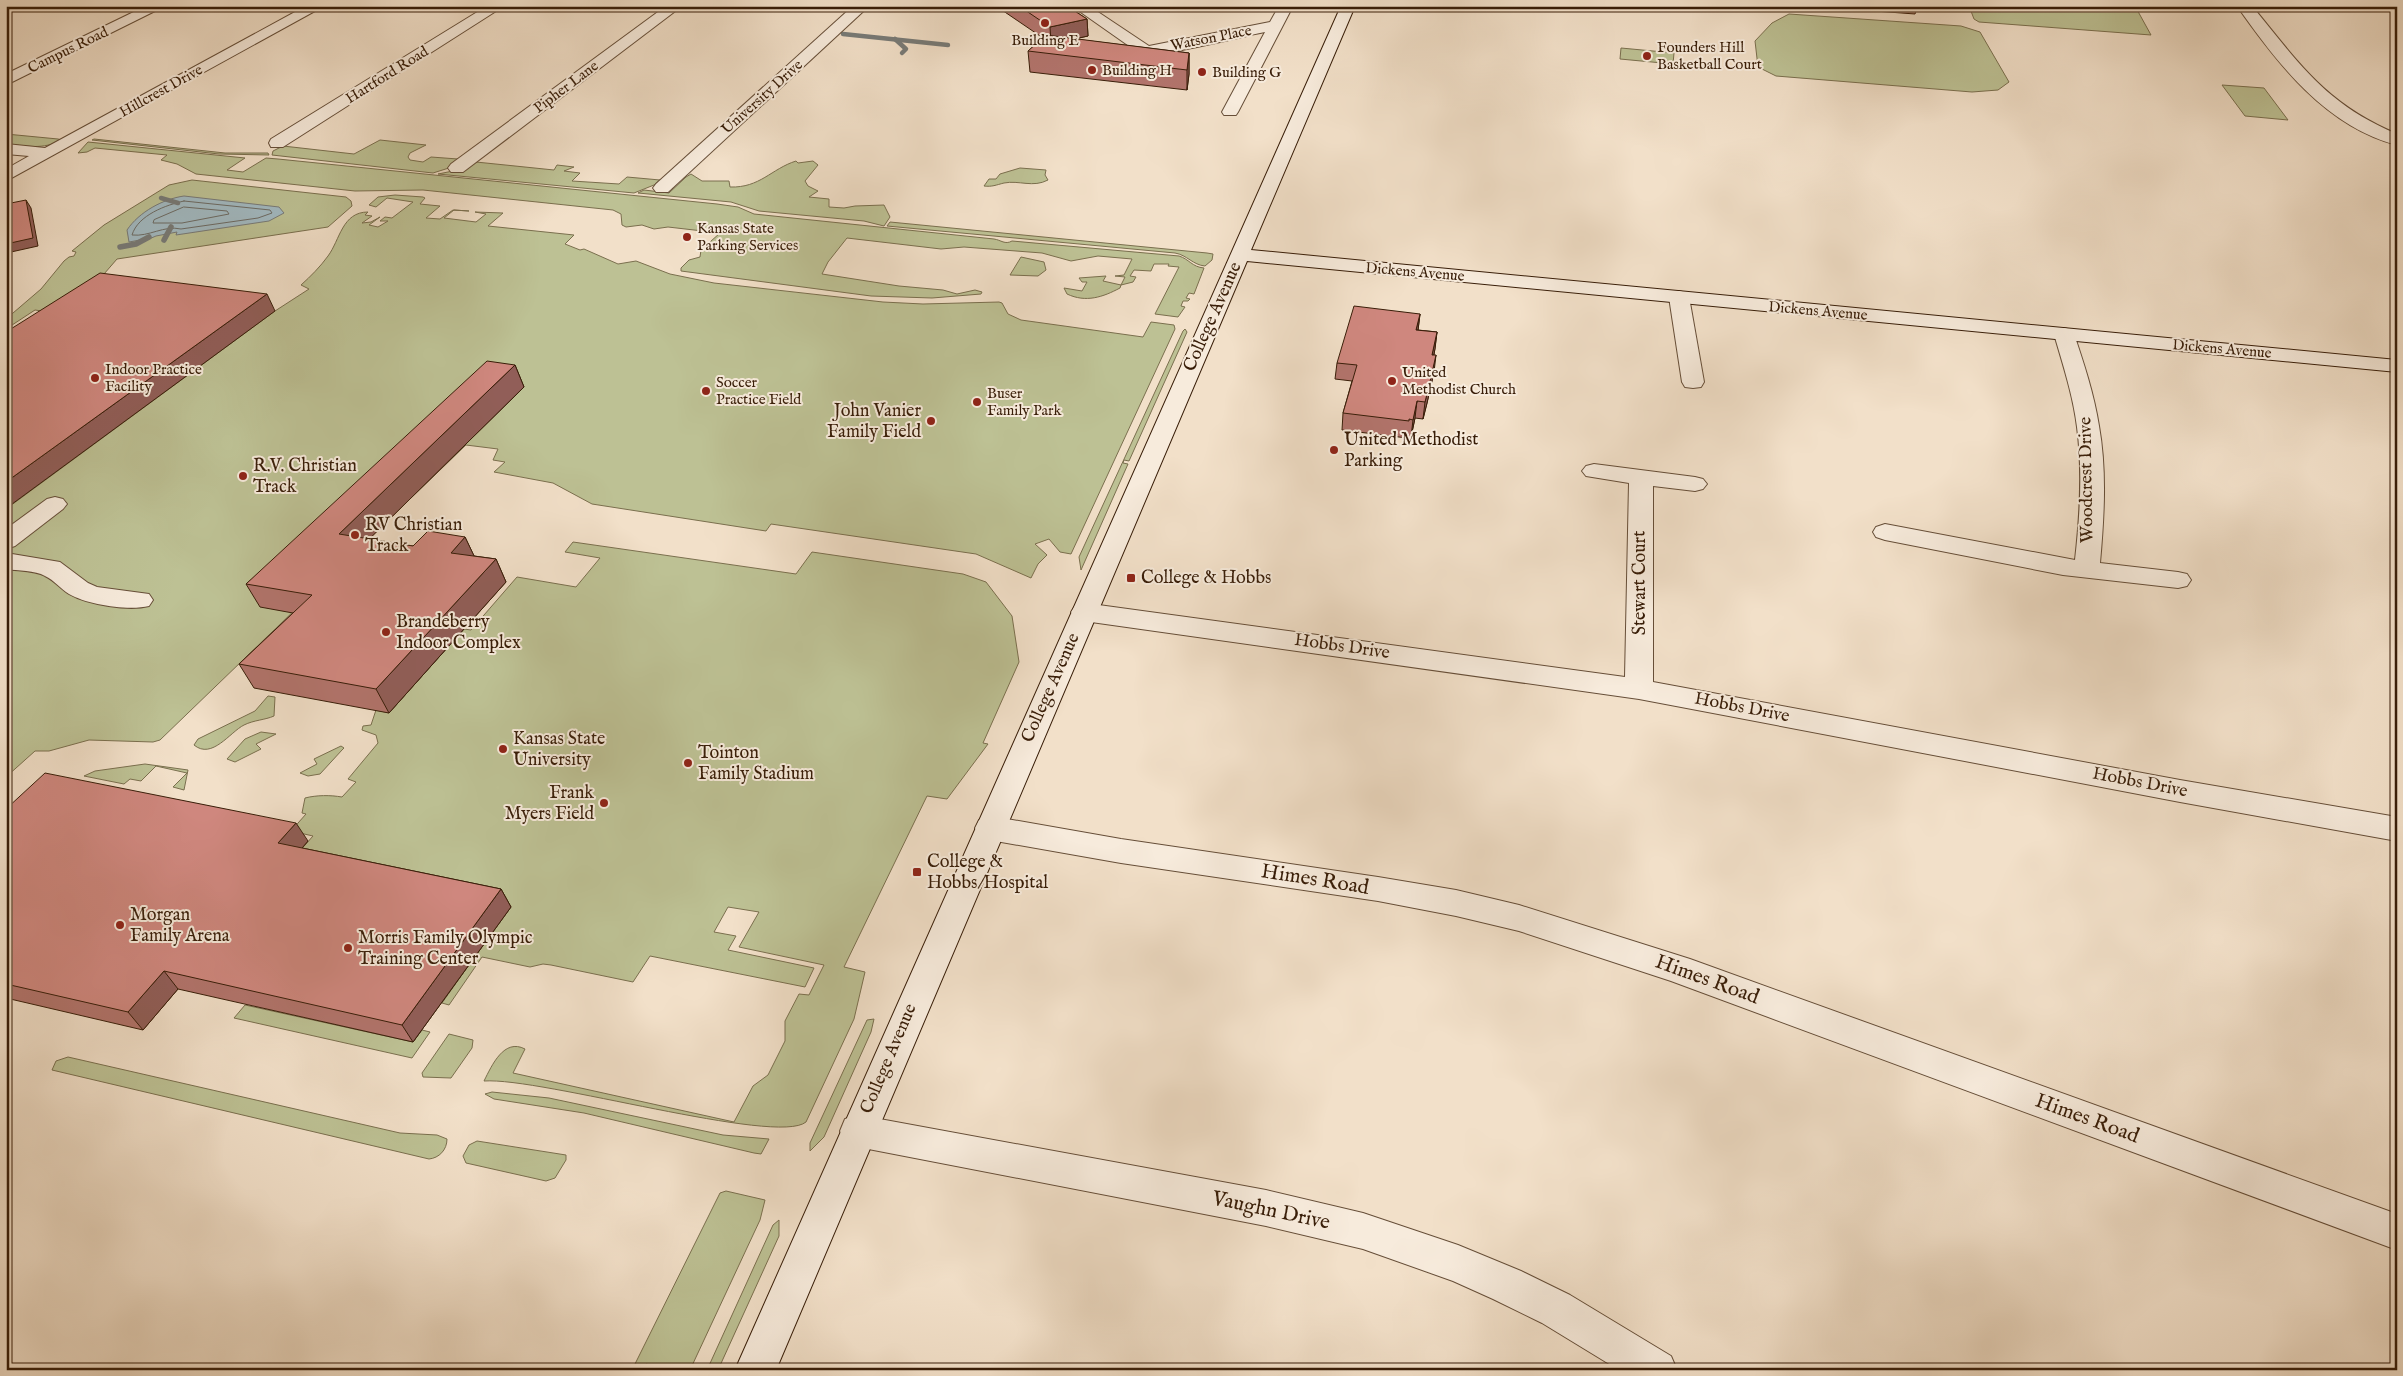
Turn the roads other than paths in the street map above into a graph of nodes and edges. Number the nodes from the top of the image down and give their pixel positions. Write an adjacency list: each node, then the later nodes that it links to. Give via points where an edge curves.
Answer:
1 (158, 6): 13 (street, Campus Road)
2 (316, 6): 18 (street, Hillcrest Drive)
3 (497, 6): 16 (street, Hartford Road)
4 (675, 6): 19 (street, Pipher Lane)
5 (862, 6): 21 (street, University Drive)
6 (1079, 6): 12 (street, Watson Place)
7 (1286, 6): 10 (street)
8 (1348, 6): 22 (street, College Avenue)
9 (2244, 6): 15 (street, via 2323,99 2364,127)
10 (1276, 25): 12 (street, Watson Place); 14 (street)
11 (1105, 50): 12 (street, Watson Place)
12 (1146, 51)
13 (6, 80)
14 (1230, 112)
15 (2397, 140)
16 (278, 143)
17 (6, 149): 18 (street)
18 (48, 153): 20 (street, Hillcrest Drive)
19 (457, 168)
20 (6, 176)
21 (662, 188)
22 (1240, 255): 23 (street, Dickens Avenue); 37 (street, College Avenue)
23 (1679, 297): 24 (street, Dickens Avenue); 26 (street)
24 (2064, 334): 25 (street, Dickens Avenue); 34 (street, Woodcrest Drive, via 2085,408 2089,440)
25 (2397, 366)
26 (1693, 382)
27 (1594, 471): 28 (street)
28 (1641, 477): 29 (street); 38 (street, Stewart Court)
29 (1695, 484)
30 (55, 504): 32 (street)
31 (1885, 532): 34 (street, Woodcrest Drive)
32 (6, 541)
33 (6, 561): 36 (street, via 51,568 79,589 92,594)
34 (2087, 569): 35 (street, Woodcrest Drive)
35 (2178, 580)
36 (140, 600)
37 (1084, 612): 38 (street, Hobbs Drive); 39 (street, College Avenue)
38 (1639, 689): 40 (street, Hobbs Drive, via 2180,791)
39 (990, 828): 41 (street, College Avenue); 42 (street, Himes Road, via 1388,891 1518,918 1687,972)
40 (2397, 828)
41 (858, 1131): 43 (street, College Avenue); 44 (street, Vaughn Drive, via 1266,1208 1362,1231 1508,1285 1556,1309)
42 (2397, 1232)
43 (754, 1370)
44 (1657, 1370)

